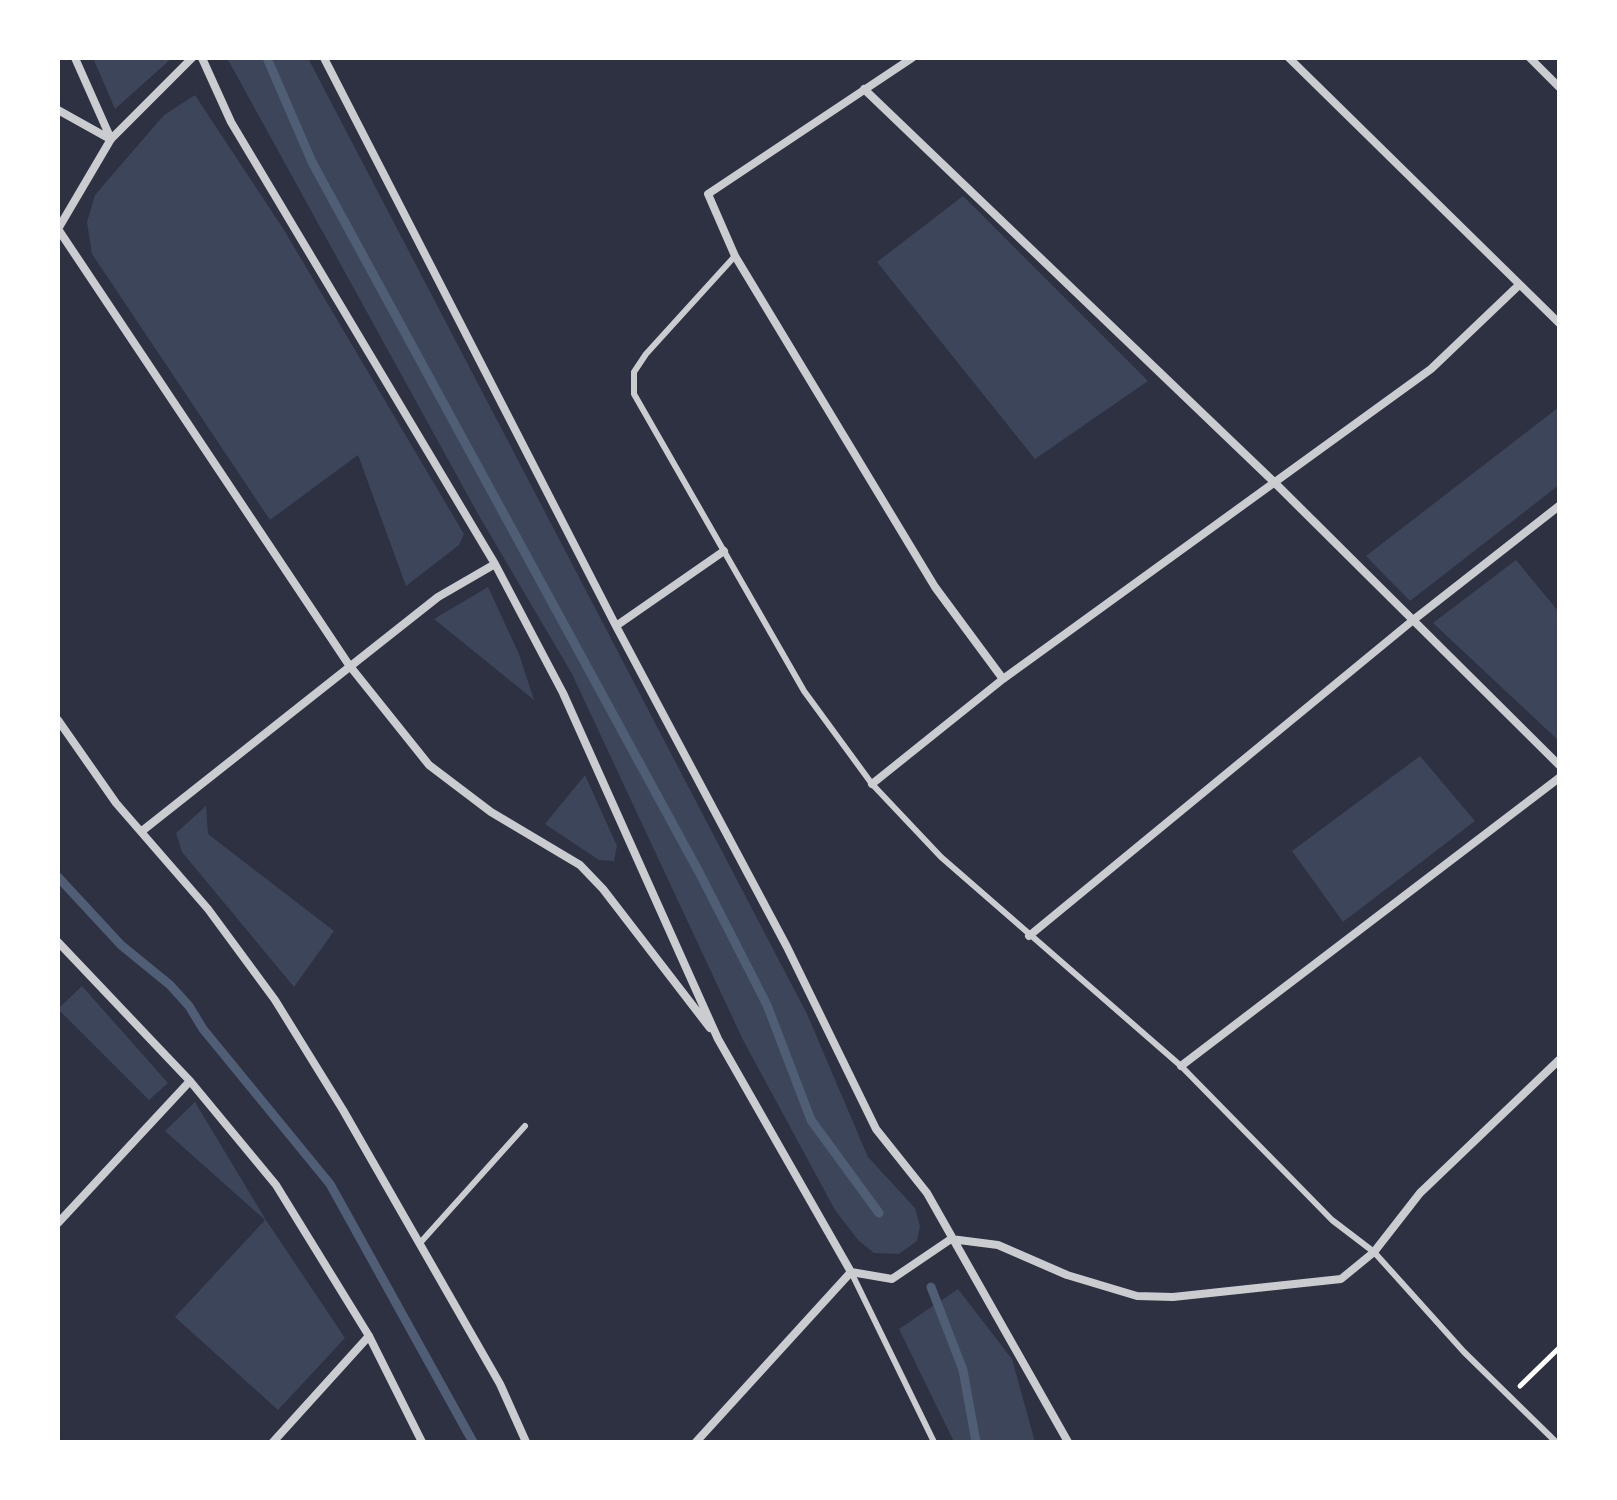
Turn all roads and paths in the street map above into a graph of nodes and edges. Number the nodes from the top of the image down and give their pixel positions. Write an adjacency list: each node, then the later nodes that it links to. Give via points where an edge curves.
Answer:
1 (75, 58): 11 (street)
2 (192, 58): 11 (street)
3 (202, 58): 19 (street, via 231,122)
4 (324, 58): 21 (street)
5 (912, 58): 9 (street)
6 (1289, 58): 14 (street)
7 (1530, 58): 8 (street)
8 (1559, 87)
9 (864, 89): 13 (street, via 708,194); 16 (street)
10 (58, 110): 11 (street)
11 (111, 139): 12 (street)
12 (58, 229): 22 (street)
13 (735, 256): 18 (lane, via 634,372 634,394); 23 (street, via 935,587)
14 (1519, 285): 15 (street); 16 (street, via 1431,369)
15 (1559, 323)
16 (1274, 482): 20 (street); 23 (street)
17 (1559, 506): 20 (street)
18 (724, 551): 21 (street); 27 (lane, via 804,691)
19 (495, 564): 22 (street, via 438,597); 31 (street, via 563,693)
20 (1412, 621): 25 (street); 29 (street)
21 (616, 626): 37 (street, via 787,947 876,1129 927,1193)
22 (349, 665): 28 (street); 31 (street, via 429,765 491,812 580,865)
23 (1003, 679): 27 (street)
24 (58, 720): 28 (street)
25 (1558, 761)
26 (1559, 778): 33 (street)
27 (872, 784): 29 (lane, via 941,857)
28 (142, 831): 38 (street, via 275,1000)
29 (1029, 936): 33 (lane)
30 (58, 942): 34 (street)
31 (718, 1039): 40 (street)
32 (1559, 1060): 39 (street, via 1420,1193)
33 (1181, 1066): 39 (lane, via 1332,1220)
34 (190, 1081): 36 (street); 41 (street, via 276,1185)
35 (525, 1126): 38 (lane)
36 (58, 1223)
37 (951, 1239): 39 (street, via 998,1245 1067,1275 1137,1296 1341,1279); 40 (street, via 892,1279); 49 (street)
38 (420, 1243): 46 (street, via 500,1384)
39 (1374, 1252): 43 (lane)
40 (851, 1272): 47 (street); 48 (lane)
41 (369, 1336): 44 (street); 45 (street)
42 (1559, 1348): 43 (path)
43 (1509, 1396): 50 (lane)
44 (273, 1442)
45 (422, 1442)
46 (526, 1442)
47 (696, 1442)
48 (934, 1442)
49 (1068, 1442)
50 (1556, 1442)

